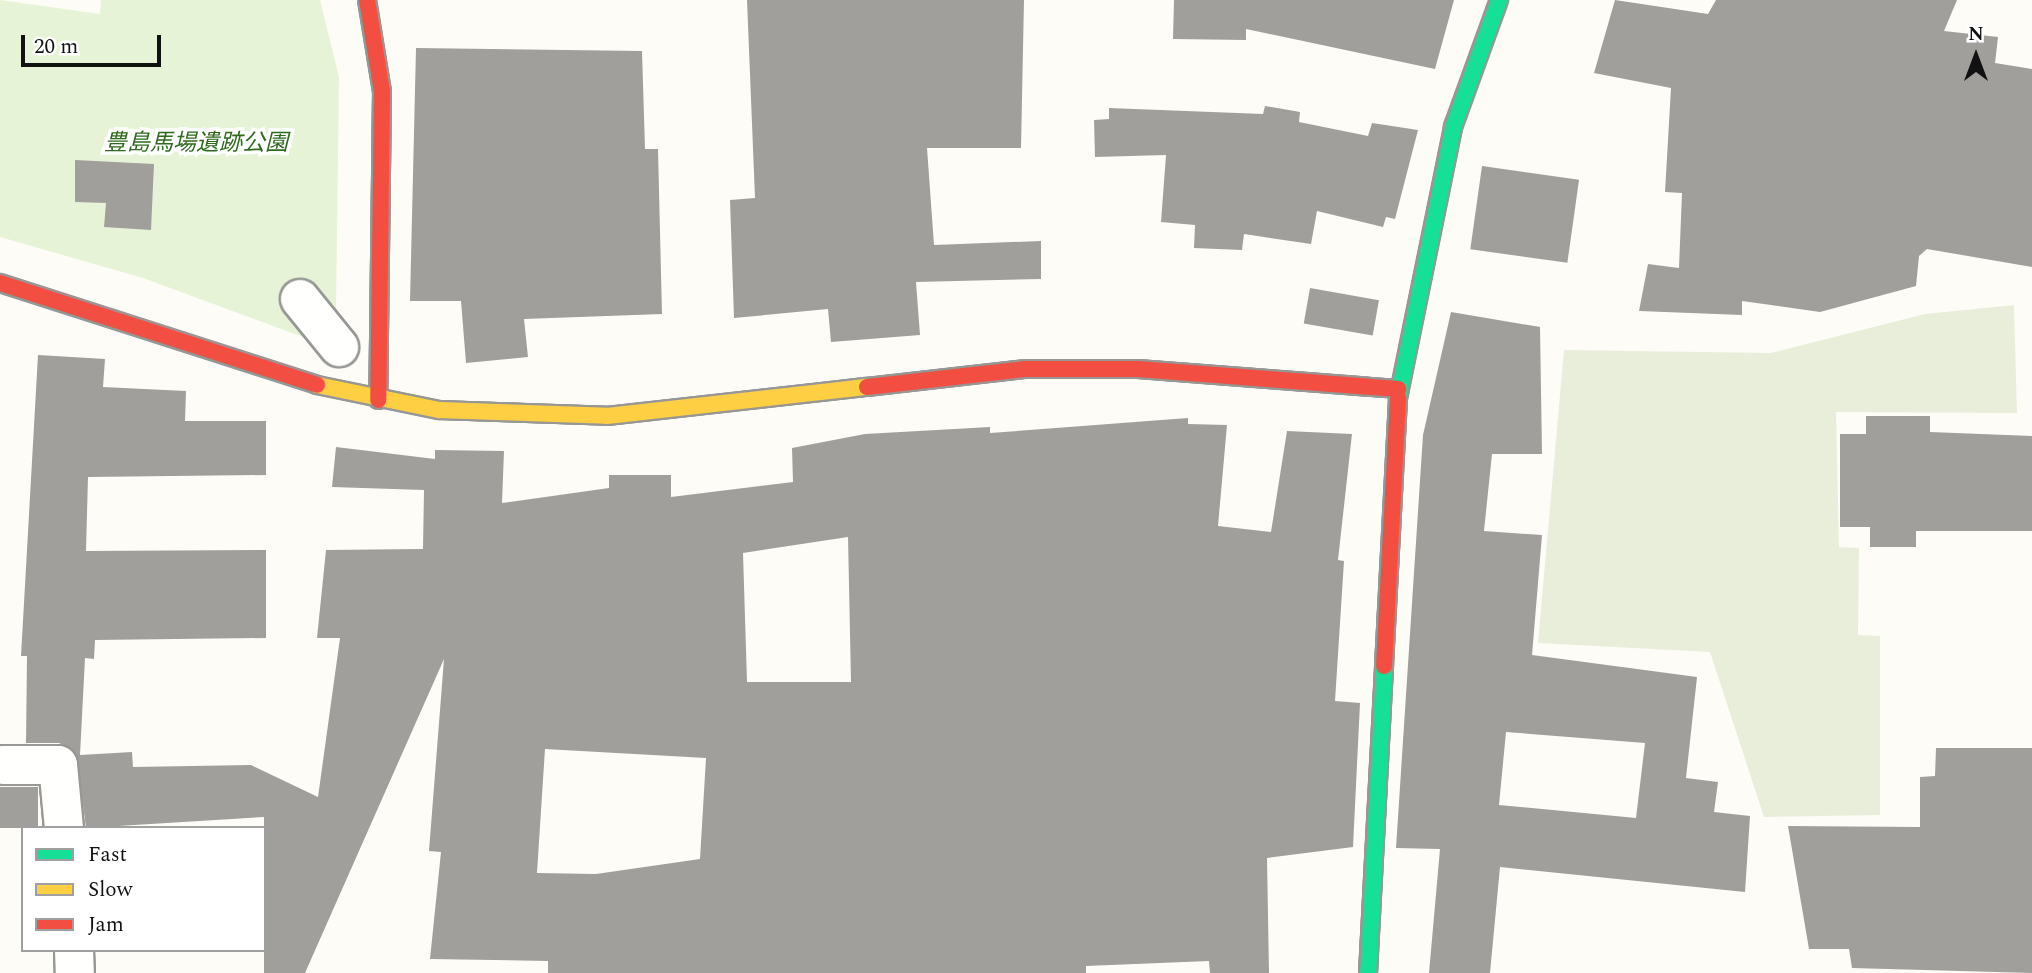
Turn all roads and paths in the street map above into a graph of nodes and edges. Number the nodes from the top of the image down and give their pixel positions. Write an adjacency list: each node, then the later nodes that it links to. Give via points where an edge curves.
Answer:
1 (367, 0): 7 (street, via 382,92)
2 (1499, 0): 6 (street, via 1453,127)
3 (0, 283): 7 (street)
4 (300, 299): 5 (street)
5 (340, 347)
6 (1398, 389): 7 (street, via 1138,369 1026,369 607,416 472,412); 12 (street)
7 (378, 400)
8 (3, 765): 9 (street, via 58,765)
9 (64, 826)
10 (74, 952): 11 (street)
11 (75, 973)
12 (1368, 973)

